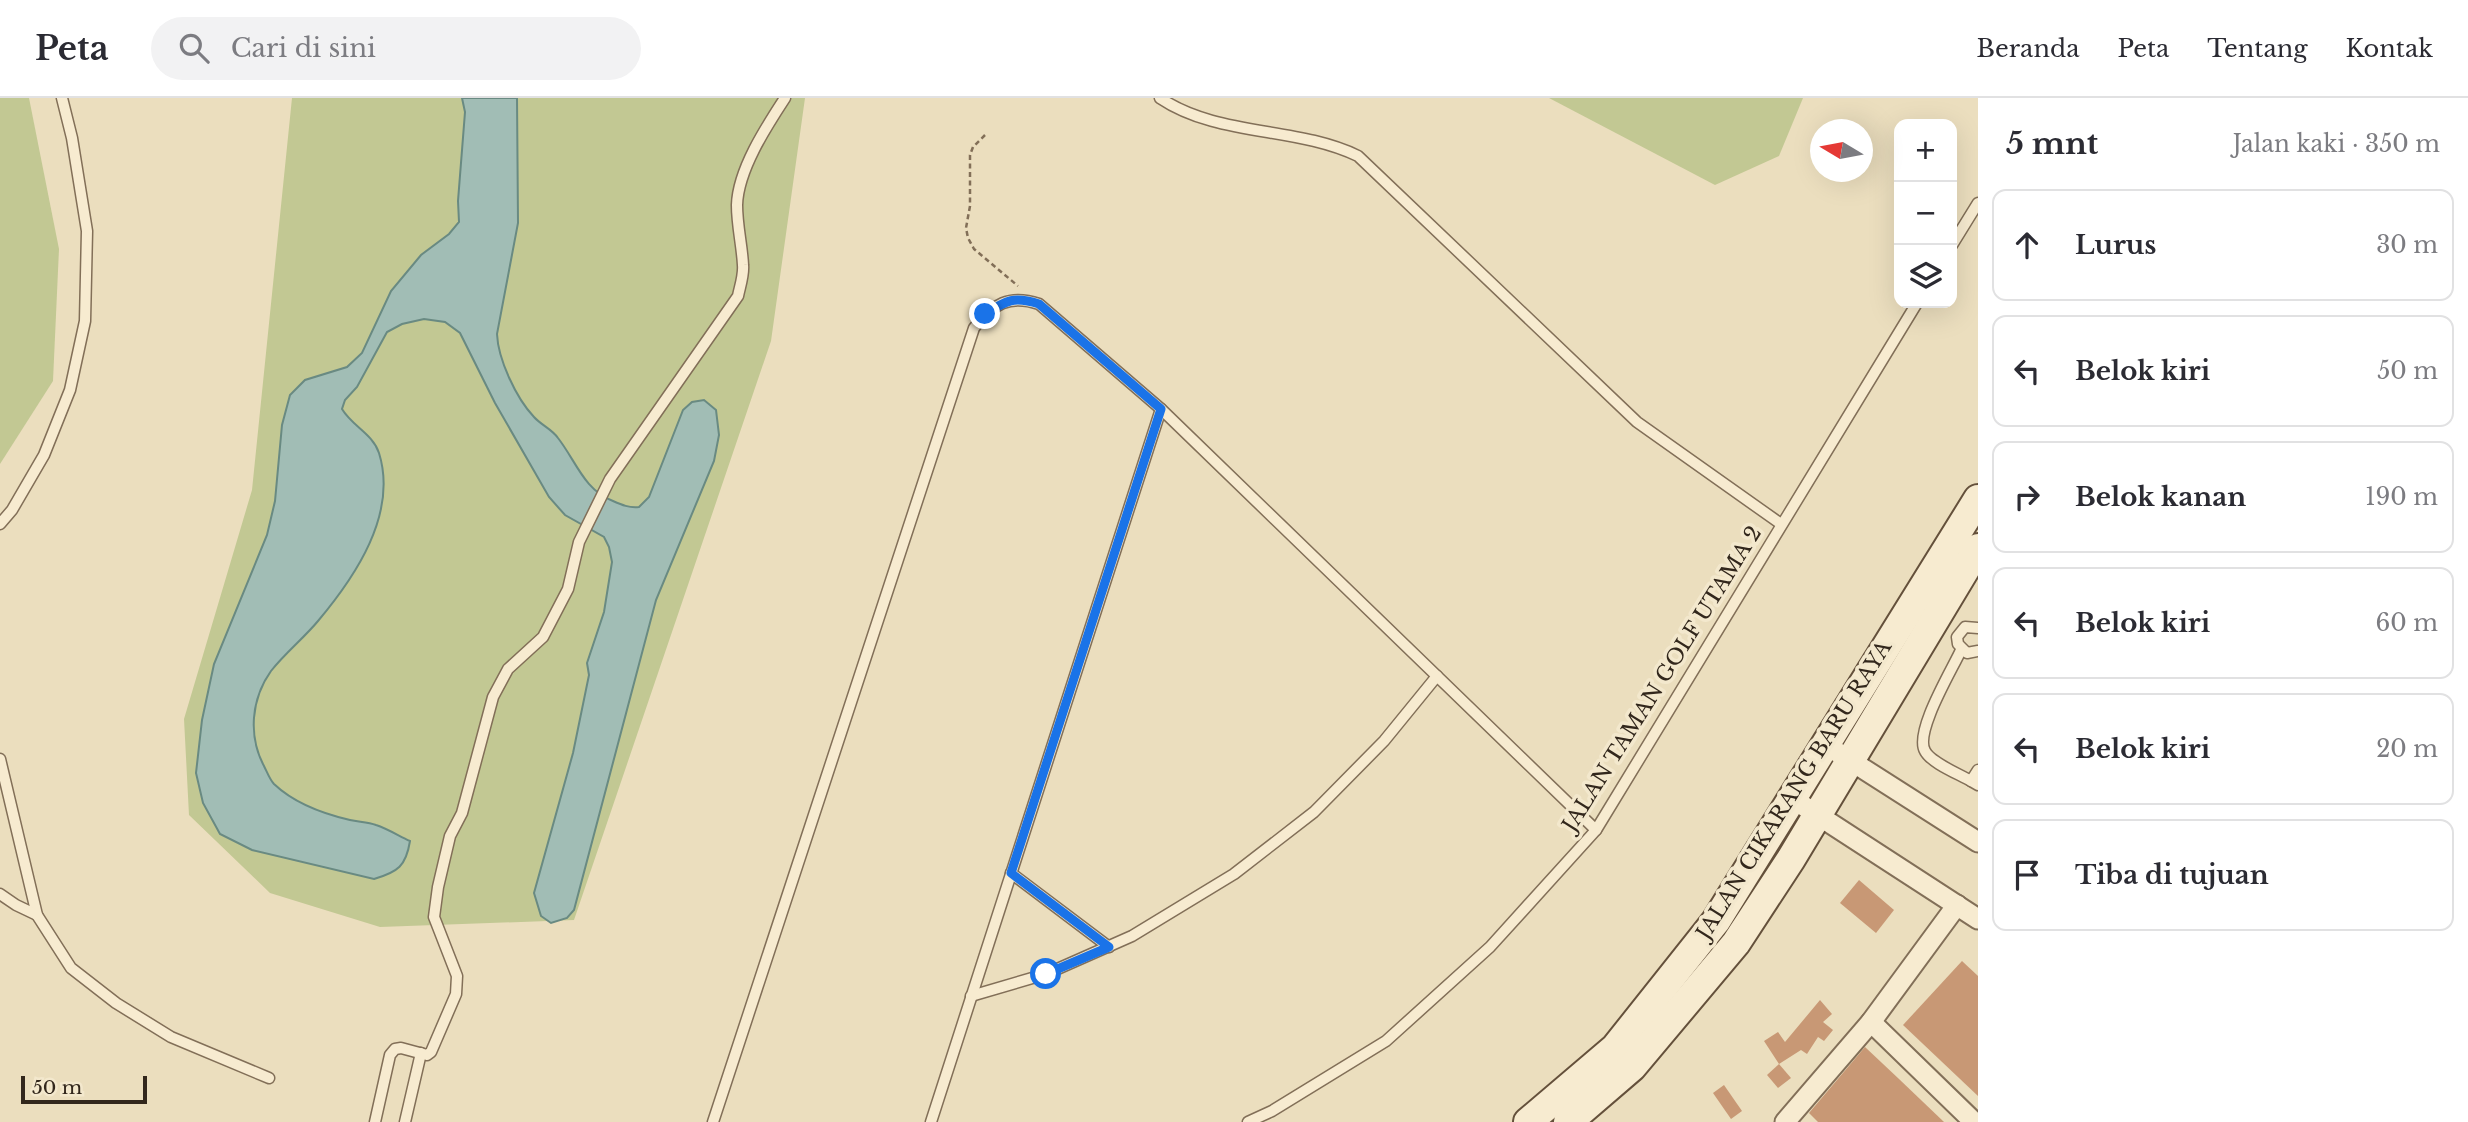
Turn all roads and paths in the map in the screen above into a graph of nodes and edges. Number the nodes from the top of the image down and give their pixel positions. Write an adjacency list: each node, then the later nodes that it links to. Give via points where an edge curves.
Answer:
1 (62, 98): 11 (lane, via 87,231 85,321 70,390 44,454)
2 (785, 98): 37 (lane, via 747,166 737,201 744,268 738,296 610,479 579,542 568,589 543,636 508,669 493,697 463,813 450,836 434,917 457,976 456,994 431,1052)
3 (1160, 98): 12 (lane, via 1196,115 1325,144 1358,156 1637,422)
4 (985, 135): 7 (path, via 971,155 968,238 974,249)
5 (1978, 202): 6 (lane)
6 (1957, 237)
7 (1039, 304): 9 (lane); 42 (lane, via 1023,299 1006,301 985,314 974,328)
8 (1914, 308): 12 (lane, JALAN TAMAN GOLF UTAMA 2)
9 (1161, 409): 17 (lane); 29 (lane)
10 (1978, 499): 18 (main road, JALAN CIKARANG BARU RAYA)
11 (0, 524)
12 (1781, 524): 25 (lane, JALAN TAMAN GOLF UTAMA 2)
13 (1978, 548): 19 (main road, JALAN CIKARANG BARU RAYA)
14 (1978, 628): 15 (lane, via 1960,631)
15 (1961, 650): 16 (lane); 22 (lane, via 1924,726 1922,743 1931,758)
16 (1978, 651)
17 (1437, 676): 25 (lane); 34 (lane, via 1384,741 1314,811 1234,874)
18 (1826, 745): 19 (street); 23 (main road, JALAN CIKARANG BARU RAYA)
19 (1850, 760): 24 (main road, JALAN CIKARANG BARU RAYA); 27 (street)
20 (0, 763): 32 (lane)
21 (1978, 771): 22 (lane)
22 (1975, 783)
23 (1793, 799): 24 (street); 26 (main road, JALAN CIKARANG BARU RAYA)
24 (1818, 814): 28 (main road, JALAN CIKARANG BARU RAYA); 31 (street)
25 (1596, 830): 44 (lane, JALAN TAMAN GOLF UTAMA 2, via 1490,947 1386,1041)
26 (1769, 837): 28 (main road, via 1784,844); 45 (main road, JALAN CIKARANG BARU RAYA, via 1716,920 1615,1048)
27 (1978, 842)
28 (1791, 859): 46 (main road, JALAN CIKARANG BARU RAYA, via 1737,943 1632,1067)
29 (1011, 873): 34 (lane); 35 (lane)
30 (0, 894): 32 (lane)
31 (1957, 905): 33 (street); 36 (street)
32 (37, 915): 38 (lane, via 71,968 116,1003 171,1037)
33 (1978, 919)
34 (1109, 947): 35 (lane, via 1046,974)
35 (971, 996): 43 (lane)
36 (1871, 1022): 39 (street); 47 (street)
37 (421, 1053): 40 (lane, via 401,1048 390,1055); 41 (lane)
38 (269, 1078)
39 (1794, 1118)
40 (375, 1122)
41 (405, 1122)
42 (713, 1122)
43 (931, 1122)
44 (1248, 1122)
45 (1528, 1122)
46 (1568, 1122)
47 (1974, 1122)

